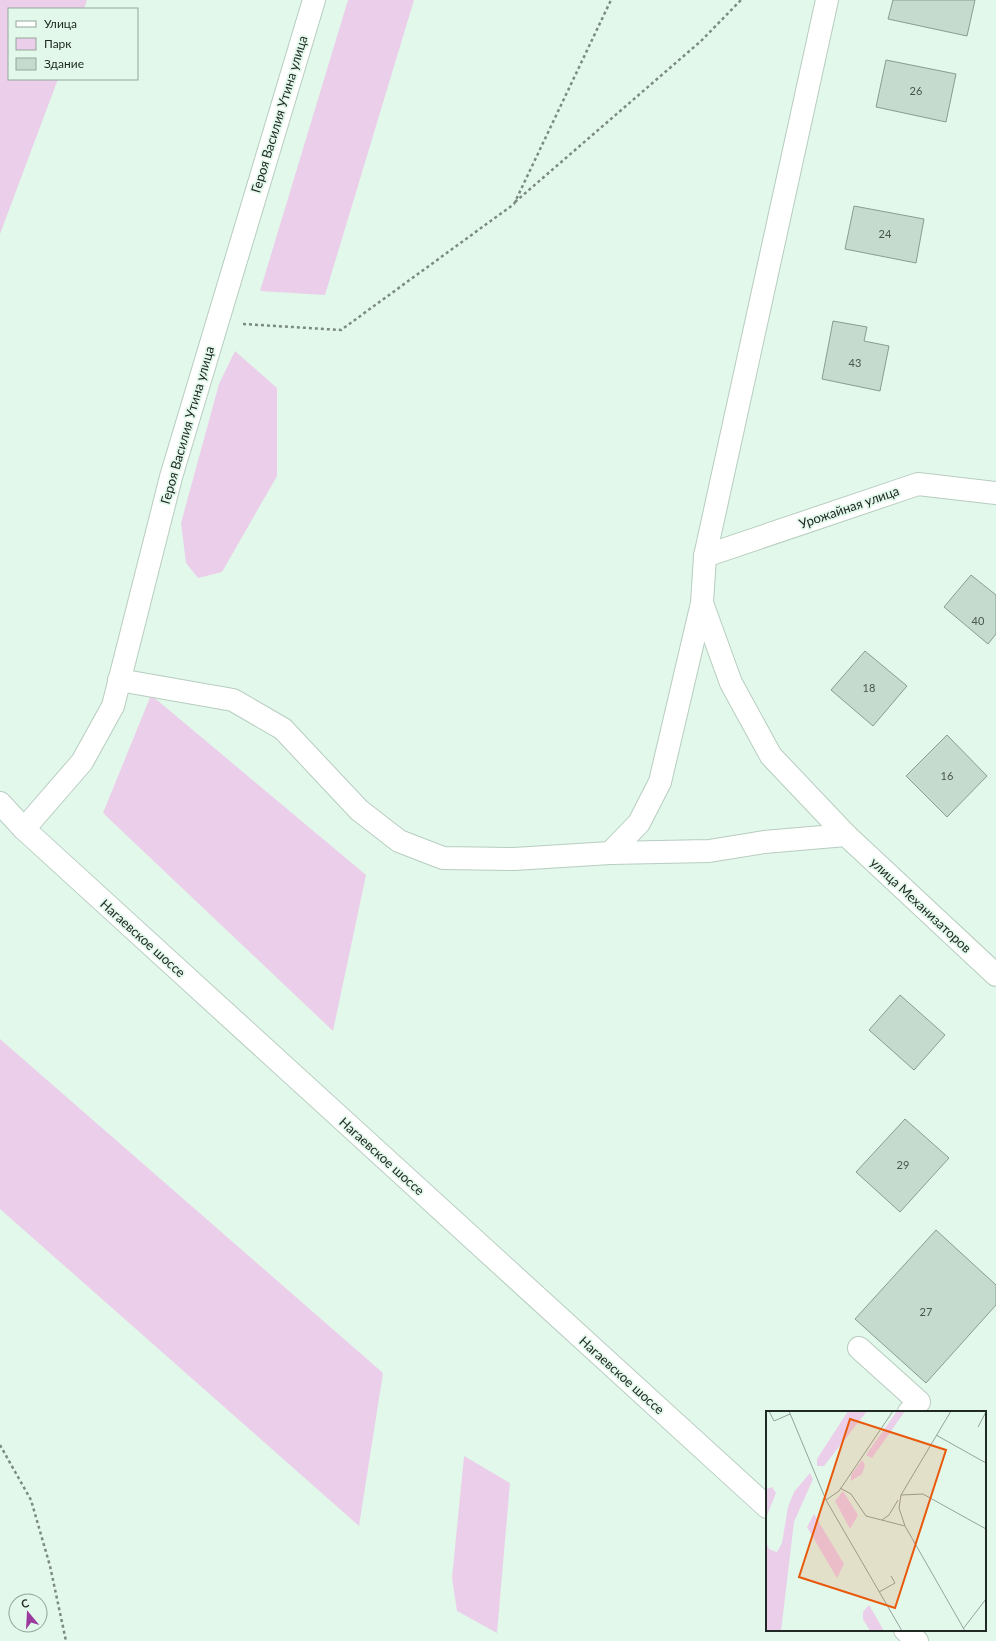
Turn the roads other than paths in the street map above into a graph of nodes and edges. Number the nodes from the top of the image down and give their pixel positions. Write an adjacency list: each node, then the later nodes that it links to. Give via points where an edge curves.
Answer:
1 (314, 0): 6 (street, Героя Василия Утина улица, via 171,477)
2 (827, 0): 4 (street)
3 (996, 493): 4 (street, Урожайная улица, via 918,484)
4 (705, 556): 5 (street)
5 (702, 603): 9 (street, улица Механизаторов, via 731,683 771,756); 10 (street, via 660,782 639,823)
6 (120, 680): 8 (street, Героя Василия Утина улица, via 112,706 82,762); 10 (street, via 233,700 283,729 359,810 399,841 443,858 514,859)
7 (0, 803): 8 (street, Нагаевское шоссе)
8 (24, 829): 14 (street, Нагаевское шоссе)
9 (846, 835): 10 (street, via 764,842 709,851); 11 (street, улица Механизаторов)
10 (610, 853)
11 (996, 975)
12 (858, 1348): 13 (street, via 919,1402)
13 (910, 1411)
14 (766, 1506)
15 (906, 1631): 16 (street)
16 (917, 1641)

